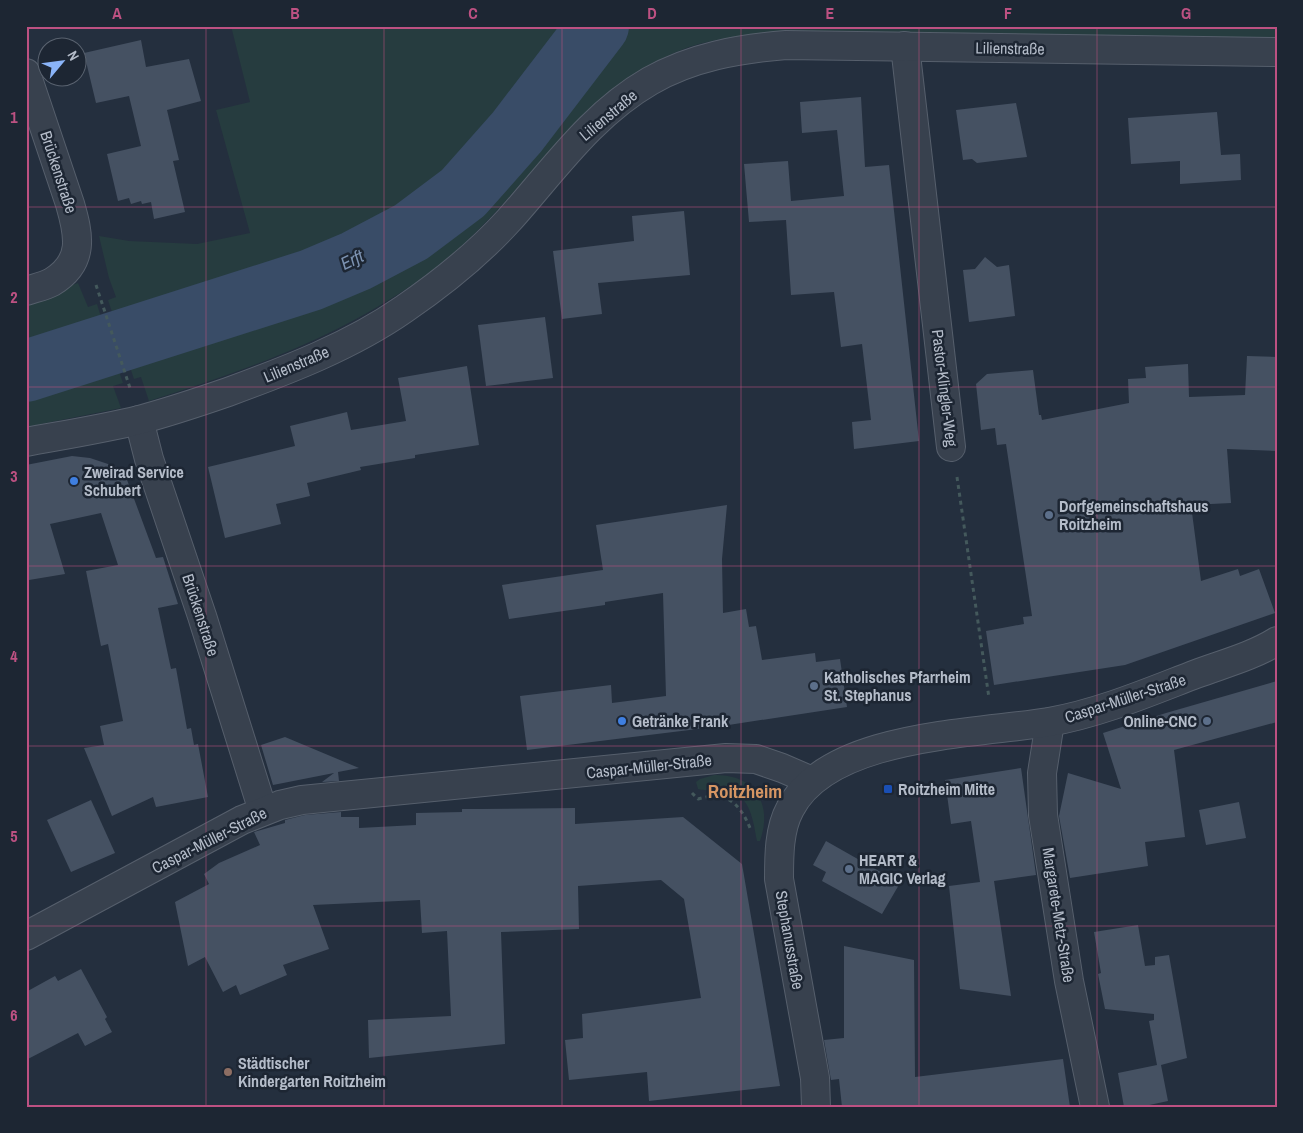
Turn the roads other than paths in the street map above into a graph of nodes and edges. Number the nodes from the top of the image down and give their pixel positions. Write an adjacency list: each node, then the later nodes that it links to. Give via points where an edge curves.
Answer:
1 (905, 46): 2 (street, Lilienstraße); 5 (street, Lilienstraße, via 763,47 712,56 670,71 612,108 582,136 508,221 474,254 402,311 329,351 284,371); 7 (street, Pastor-Klingler-Weg)
2 (1277, 52)
3 (26, 74): 4 (street, Brückenstraße, via 70,204 78,243 74,258 60,275 51,282)
4 (26, 291)
5 (139, 420): 6 (street, Lilienstraße); 11 (street, Brückenstraße)
6 (26, 442)
7 (951, 447)
8 (1277, 641): 9 (street, Caspar-Müller-Straße, via 1141,695)
9 (1050, 722): 10 (street, Caspar-Müller-Straße, via 994,728 872,750 834,766); 14 (street, Margarete-Metz-Straße, via 1042,773 1043,816 1068,981)
10 (812, 781): 11 (street, Caspar-Müller-Straße, via 756,759 726,758 302,800); 13 (street, Stephanusstraße, via 801,791 784,824 779,879 815,1078)
11 (263, 811): 12 (street, Caspar-Müller-Straße)
12 (26, 936)
13 (816, 1107)
14 (1095, 1107)

